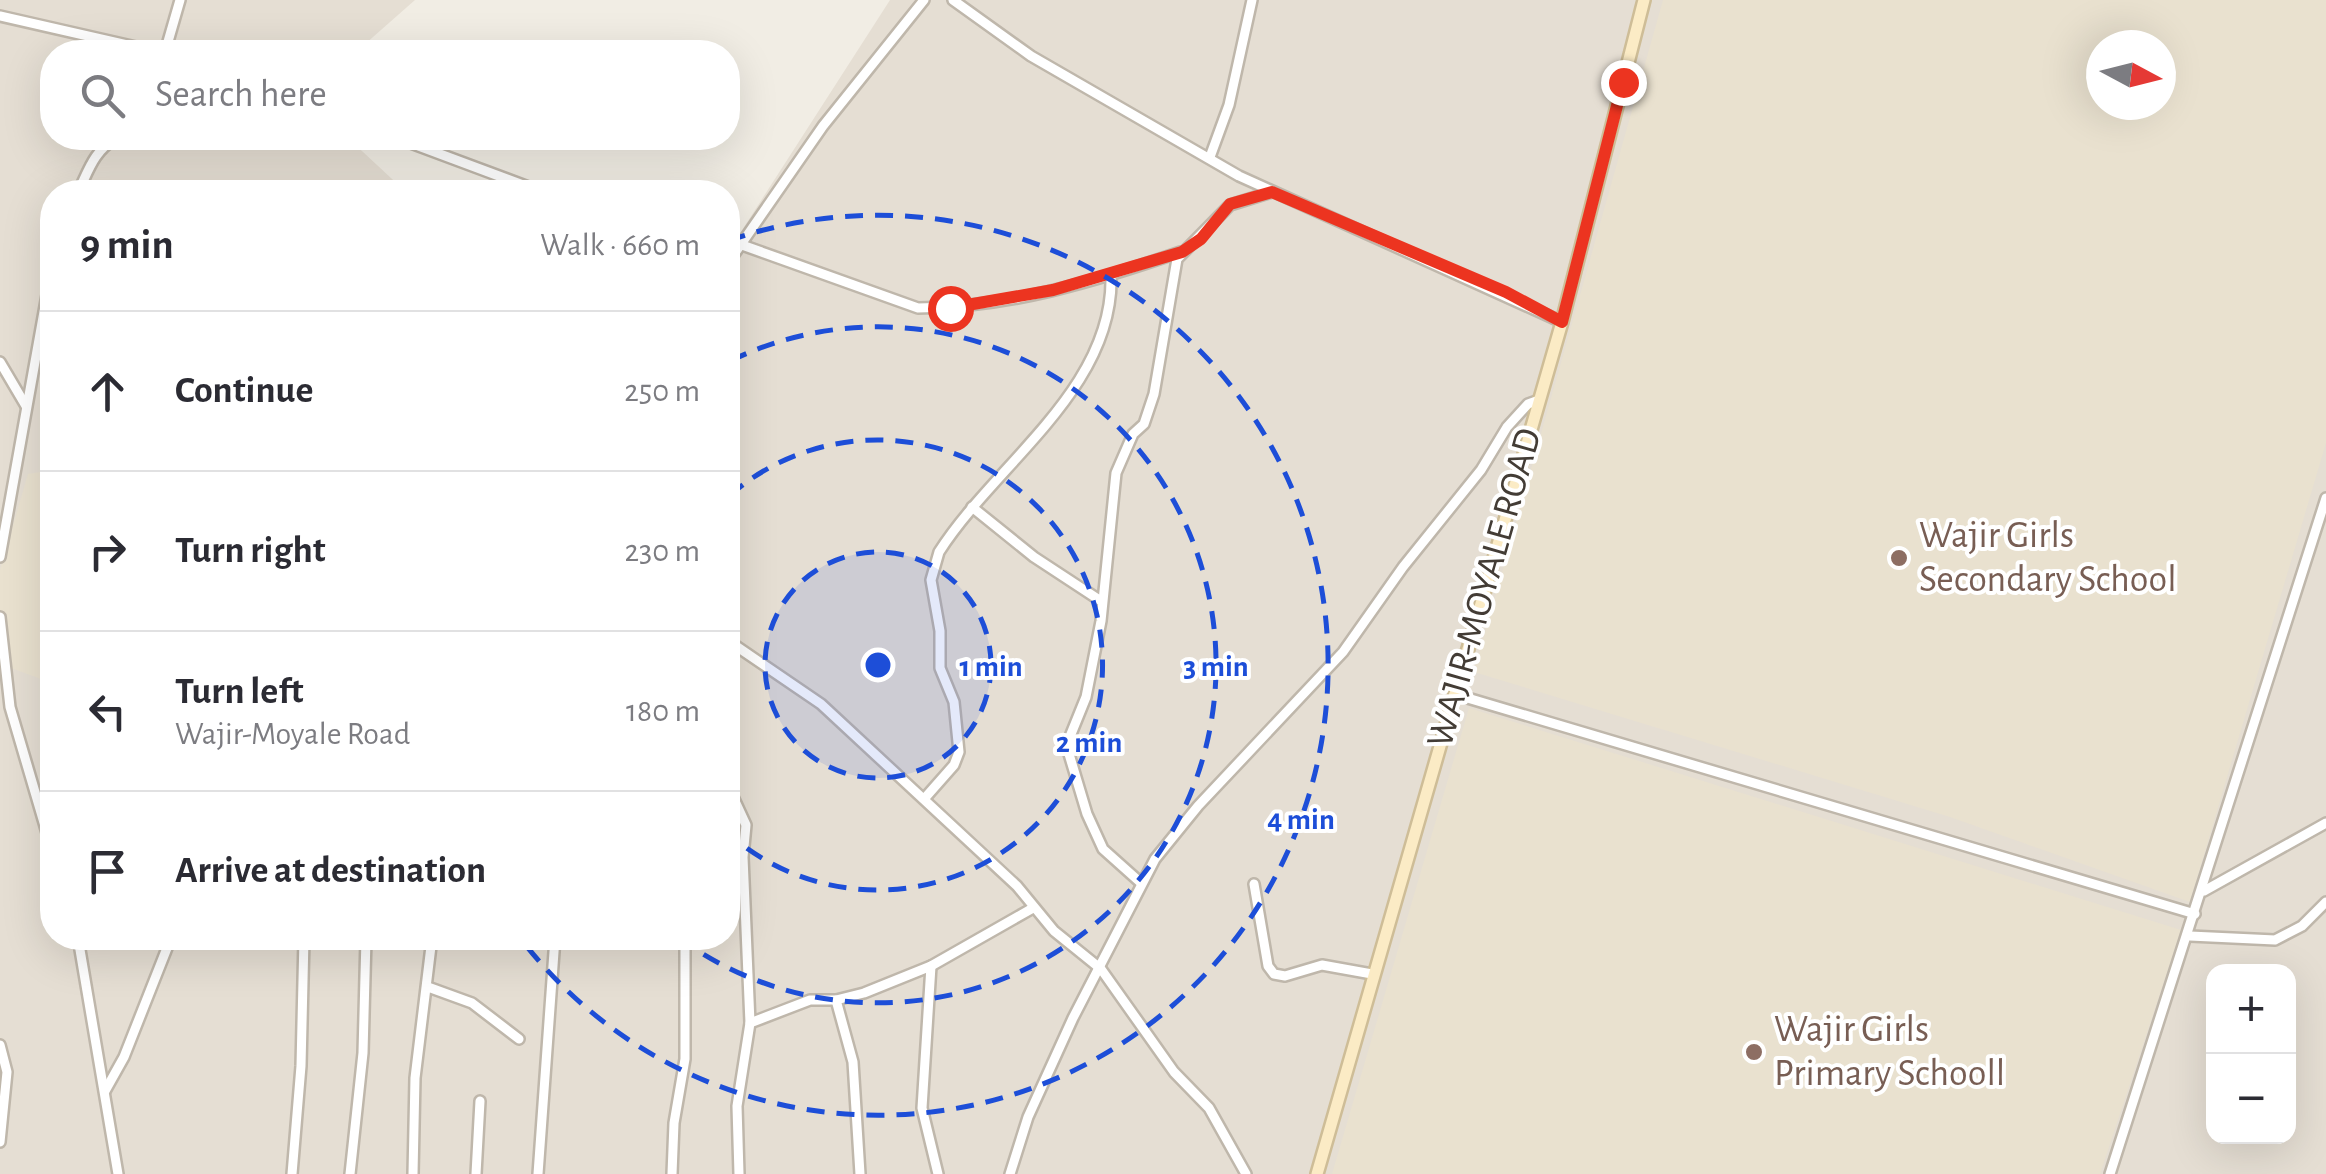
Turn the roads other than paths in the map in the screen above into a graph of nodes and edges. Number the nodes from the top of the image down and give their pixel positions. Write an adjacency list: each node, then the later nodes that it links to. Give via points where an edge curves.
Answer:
1 (180, 0): 8 (street)
2 (924, 0): 15 (street, via 823,126)
3 (953, 0): 11 (street, via 1032,56)
4 (1252, 0): 11 (street)
5 (1644, 0): 18 (main road, WAJIR-MOYALE ROAD)
6 (0, 16): 7 (street)
7 (108, 40)
8 (166, 40)
9 (100, 150): 12 (street)
10 (428, 150): 13 (street)
11 (1210, 157): 14 (street)
12 (84, 180)
13 (510, 180)
14 (1272, 192): 16 (street, via 1230,204); 18 (street)
15 (740, 247): 17 (street, via 918,308 950,308)
16 (1182, 252): 17 (street); 26 (street, via 1154,394 1116,473)
17 (1111, 276): 24 (street, via 1106,332 1077,384)
18 (1562, 322): 21 (main road, WAJIR-MOYALE ROAD)
19 (40, 331): 22 (street)
20 (0, 362): 22 (street)
21 (1539, 400): 29 (main road, WAJIR-MOYALE ROAD); 34 (street, via 1507,428 1343,652 1198,806)
22 (26, 406): 25 (street)
23 (2326, 498): 36 (street)
24 (972, 507): 26 (street); 30 (street, via 938,552 931,580 940,668 954,702 959,742 954,766)
25 (0, 557)
26 (1101, 601): 34 (street, via 1069,754 1103,849)
27 (0, 617): 31 (street, via 10,707)
28 (740, 649): 30 (street, via 822,704)
29 (1454, 694): 39 (street); 50 (main road, WAJIR-MOYALE ROAD)
30 (924, 800): 38 (street)
31 (40, 809)
32 (740, 812): 53 (street, via 746,825)
33 (2326, 822): 36 (street)
34 (1142, 882): 49 (street)
35 (1254, 884): 50 (street, via 1274,974 1322,965)
36 (2204, 891): 39 (street)
37 (2326, 902): 40 (street, via 2275,940)
38 (1033, 908): 48 (street); 49 (street)
39 (2195, 914): 40 (street)
40 (2190, 936): 72 (street)
41 (80, 950): 56 (street)
42 (166, 950): 56 (street)
43 (304, 950): 60 (street)
44 (366, 950): 61 (street)
45 (431, 950): 51 (street)
46 (554, 950): 64 (street)
47 (686, 950): 65 (street, via 686,1058)
48 (931, 966): 52 (street); 68 (street, via 922,1108)
49 (1101, 969): 69 (street, via 1028,1116); 70 (street, via 1174,1072 1209,1108)
50 (1372, 974): 71 (main road, WAJIR-MOYALE ROAD)
51 (428, 987): 54 (street, via 472,1003); 62 (street, via 415,1078)
52 (836, 1000): 53 (street, via 810,1000); 67 (street, via 854,1062)
53 (750, 1023): 66 (street, via 737,1106)
54 (519, 1039)
55 (0, 1046): 58 (street, via 7,1072)
56 (105, 1092): 59 (street)
57 (480, 1101): 63 (street)
58 (0, 1142)
59 (118, 1174)
60 (292, 1174)
61 (350, 1174)
62 (413, 1174)
63 (476, 1174)
64 (538, 1174)
65 (672, 1174)
66 (739, 1174)
67 (860, 1174)
68 (938, 1174)
69 (1010, 1174)
70 (1246, 1174)
71 (1317, 1174)
72 (2110, 1174)

